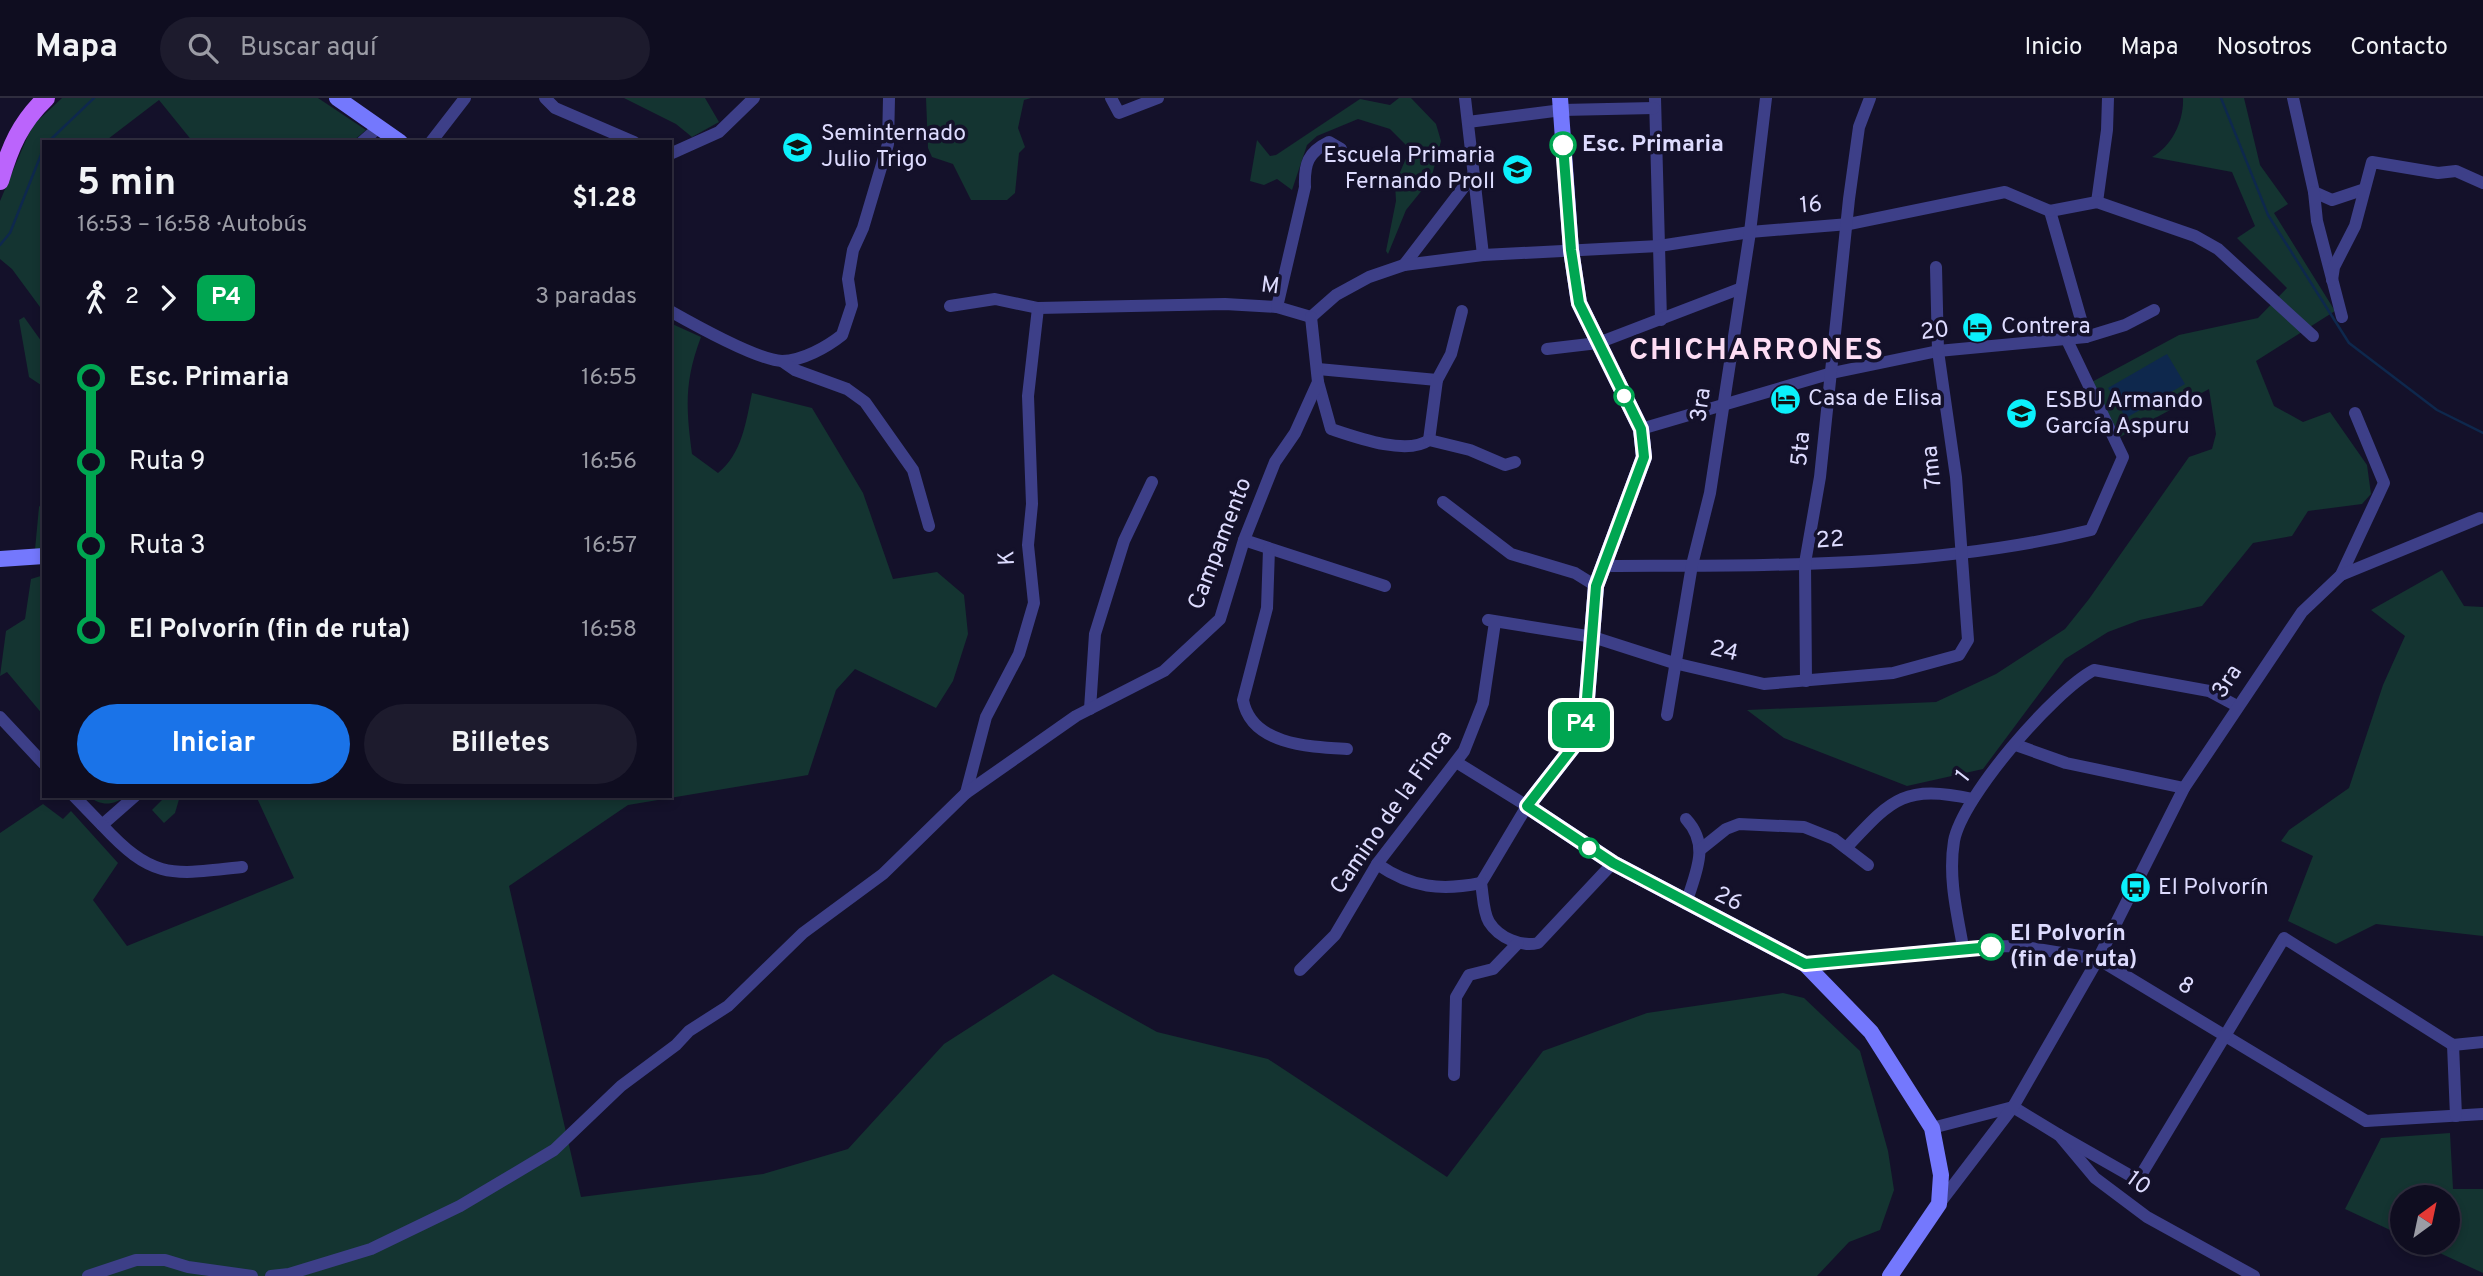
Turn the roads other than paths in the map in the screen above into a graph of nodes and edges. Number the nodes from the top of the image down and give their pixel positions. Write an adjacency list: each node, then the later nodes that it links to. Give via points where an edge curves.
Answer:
1 (46, 98): 25 (main road, via 27,116 12,141)
2 (337, 98): 17 (street)
3 (465, 98): 20 (street)
4 (545, 98): 21 (street, via 555,108)
5 (754, 98): 23 (street, via 719,132)
6 (889, 98): 55 (street, via 888,144 853,250 849,321 831,344)
7 (1111, 98): 8 (street, via 1119,113)
8 (1158, 98)
9 (1465, 98): 16 (street)
10 (1766, 98): 32 (street, 3ra)
11 (1870, 98): 31 (street, 5ta, via 1859,127)
12 (2108, 98): 29 (street)
13 (2293, 98): 28 (street)
14 (1654, 103): 15 (street); 33 (street)
15 (1561, 104): 16 (street); 34 (street)
16 (1468, 122): 24 (street)
17 (379, 127): 18 (street); 19 (street)
18 (364, 140)
19 (397, 140)
20 (433, 140)
21 (629, 140)
22 (1341, 149): 41 (street, via 1329,142 1316,149 1304,169 1305,187)
23 (672, 153)
24 (1473, 175): 35 (street); 36 (street)
25 (0, 181)
26 (2483, 183): 27 (street, via 2456,171 2438,173 2372,163)
27 (2362, 190): 28 (street, via 2332,200); 38 (street, via 2355,226)
28 (2314, 192): 38 (street)
29 (2097, 202): 30 (street); 49 (street, via 2195,236 2218,249)
30 (2050, 211): 31 (street, 16, via 2005,192); 50 (street)
31 (1849, 223): 32 (street, 16); 56 (street, 5ta)
32 (1750, 232): 33 (street, 16); 39 (street, 3ra)
33 (1659, 246): 34 (street, 16); 48 (street)
34 (1571, 250): 35 (street); 52 (street, via 1579,303)
35 (1483, 255): 36 (street)
36 (1404, 265): 46 (street, via 1336,295)
37 (1936, 267): 54 (street, 7ma)
38 (2332, 280): 47 (street)
39 (1739, 289): 48 (street); 59 (street, 3ra)
40 (950, 306): 42 (street, M, via 995,299)
41 (1277, 307): 42 (street, M); 46 (street, M)
42 (1038, 308): 93 (street, K, via 1028,396 1032,504 1027,545 1034,603 1019,654 986,717)
43 (2154, 310): 50 (street, 20)
44 (1462, 311): 58 (street, via 1451,354)
45 (672, 312): 55 (street, via 713,335)
46 (1311, 317): 57 (street)
47 (2342, 317)
48 (1661, 320): 52 (street)
49 (2312, 336)
50 (2086, 337): 51 (street, 20)
51 (2066, 338): 54 (street, 20); 70 (street, 22, via 2123,457 2091,530)
52 (1598, 343): 53 (street); 61 (street)
53 (1547, 349)
54 (1938, 351): 56 (street, 20); 70 (street, 7ma, via 1956,477)
55 (782, 361): 67 (street, via 866,402 913,470)
56 (1832, 373): 59 (street, 20); 73 (street, 5ta)
57 (1318, 375): 58 (street); 62 (street, via 1331,429 1369,442 1416,447); 68 (street, Campamento, via 1295,433 1275,462)
58 (1437, 380): 62 (street)
59 (1724, 405): 61 (street, 20); 74 (street, 3ra, via 1710,493)
60 (2355, 413): 76 (street, via 2384,483)
61 (1641, 429): 75 (street, via 1644,457)
62 (1429, 440): 63 (street, via 1505,465)
63 (1515, 462)
64 (1152, 482): 85 (street, via 1124,541 1095,634)
65 (1443, 502): 78 (street, via 1511,554 1575,573)
66 (2480, 518): 76 (street, 3ra)
67 (929, 526)
68 (1244, 541): 69 (street); 85 (street, Campamento, via 1220,620 1164,671)
69 (1269, 550): 77 (street); 89 (street, via 1267,608 1244,707 1258,729 1270,735)
70 (1960, 553): 73 (street, 22); 81 (street, 7ma, via 1968,640 1964,651)
71 (42, 555): 72 (street)
72 (0, 559)
73 (1805, 564): 74 (street, 22); 83 (street, 5ta)
74 (1692, 565): 75 (street, 22); 82 (street, 3ra)
75 (1603, 566): 78 (street)
76 (2341, 575): 84 (street, 3ra, via 2302,612)
77 (1385, 586)
78 (1596, 586): 80 (street)
79 (1491, 621): 80 (street, 24); 91 (street, Camino de la Finca, via 1483,703)
80 (1594, 637): 82 (street, 24); 97 (street, via 1586,711 1573,747)
81 (1954, 657): 83 (street, 24, via 1893,673)
82 (1674, 663): 83 (street, 24, via 1764,684); 86 (street, 3ra)
83 (1806, 681)
84 (2237, 706): 88 (street, 1, via 2209,691 2094,670 2059,695); 92 (street, 3ra)
85 (1090, 709): 93 (street, Campamento)
86 (1667, 715)
87 (0, 717): 90 (street)
88 (2016, 745): 92 (street, via 2066,763); 96 (street, 1)
89 (1347, 750)
90 (42, 762)
91 (1456, 762): 97 (street, 26); 103 (street, Camino de la Finca)
92 (2184, 788): 110 (street, 3ra)
93 (966, 793): 125 (street, Campamento, via 883,874 803,933 727,1006 621,1086 554,1150 460,1206 371,1249 289,1275)
94 (76, 798): 99 (street)
95 (133, 798): 99 (street)
96 (1973, 799): 100 (street, via 1936,793 1906,795 1892,802); 109 (street, 1, via 1959,823 1953,853 1955,902)
97 (1527, 806): 102 (street, 26); 106 (street)
98 (1686, 819): 101 (street, via 1697,831)
99 (102, 825): 105 (street, via 127,853 171,874)
100 (1846, 848): 101 (street, via 1822,832 1755,823 1726,829); 104 (street)
101 (1701, 849): 107 (street)
102 (1613, 863): 107 (street, 26); 108 (street, via 1546,937 1528,945)
103 (1377, 864): 106 (street, via 1399,879 1426,888); 112 (street, Camino de la Finca, via 1335,935)
104 (1868, 865)
105 (242, 867)
106 (1482, 883): 108 (street, via 1488,920)
107 (1686, 904): 111 (street, 26)
108 (1518, 943): 116 (street, via 1493,969 1468,975 1456,997)
109 (1964, 947): 110 (street, 8, via 2019,946); 111 (street, 8)
110 (2098, 958): 113 (street, 8); 117 (street, 3ra)
111 (1805, 964): 120 (street, 26, via 1871,1032)
112 (1300, 970)
113 (2224, 1035): 115 (street, via 2284,938); 119 (street, 8, via 2366,1121); 121 (street, via 2138,1180)
114 (2483, 1042): 115 (street)
115 (2454, 1045): 119 (street)
116 (1454, 1075)
117 (2013, 1107): 120 (street); 121 (street, 10); 122 (street, 3ra)
118 (2483, 1114): 119 (street)
119 (2456, 1116)
120 (1932, 1128): 122 (street, via 1941,1175)
121 (2059, 1135): 127 (street, 10, via 2095,1178 2147,1217)
122 (1939, 1204): 126 (street)
123 (88, 1276): 124 (street, via 136,1260 165,1260)
124 (252, 1276)
125 (271, 1276)
126 (1891, 1276)
127 (2253, 1276)

